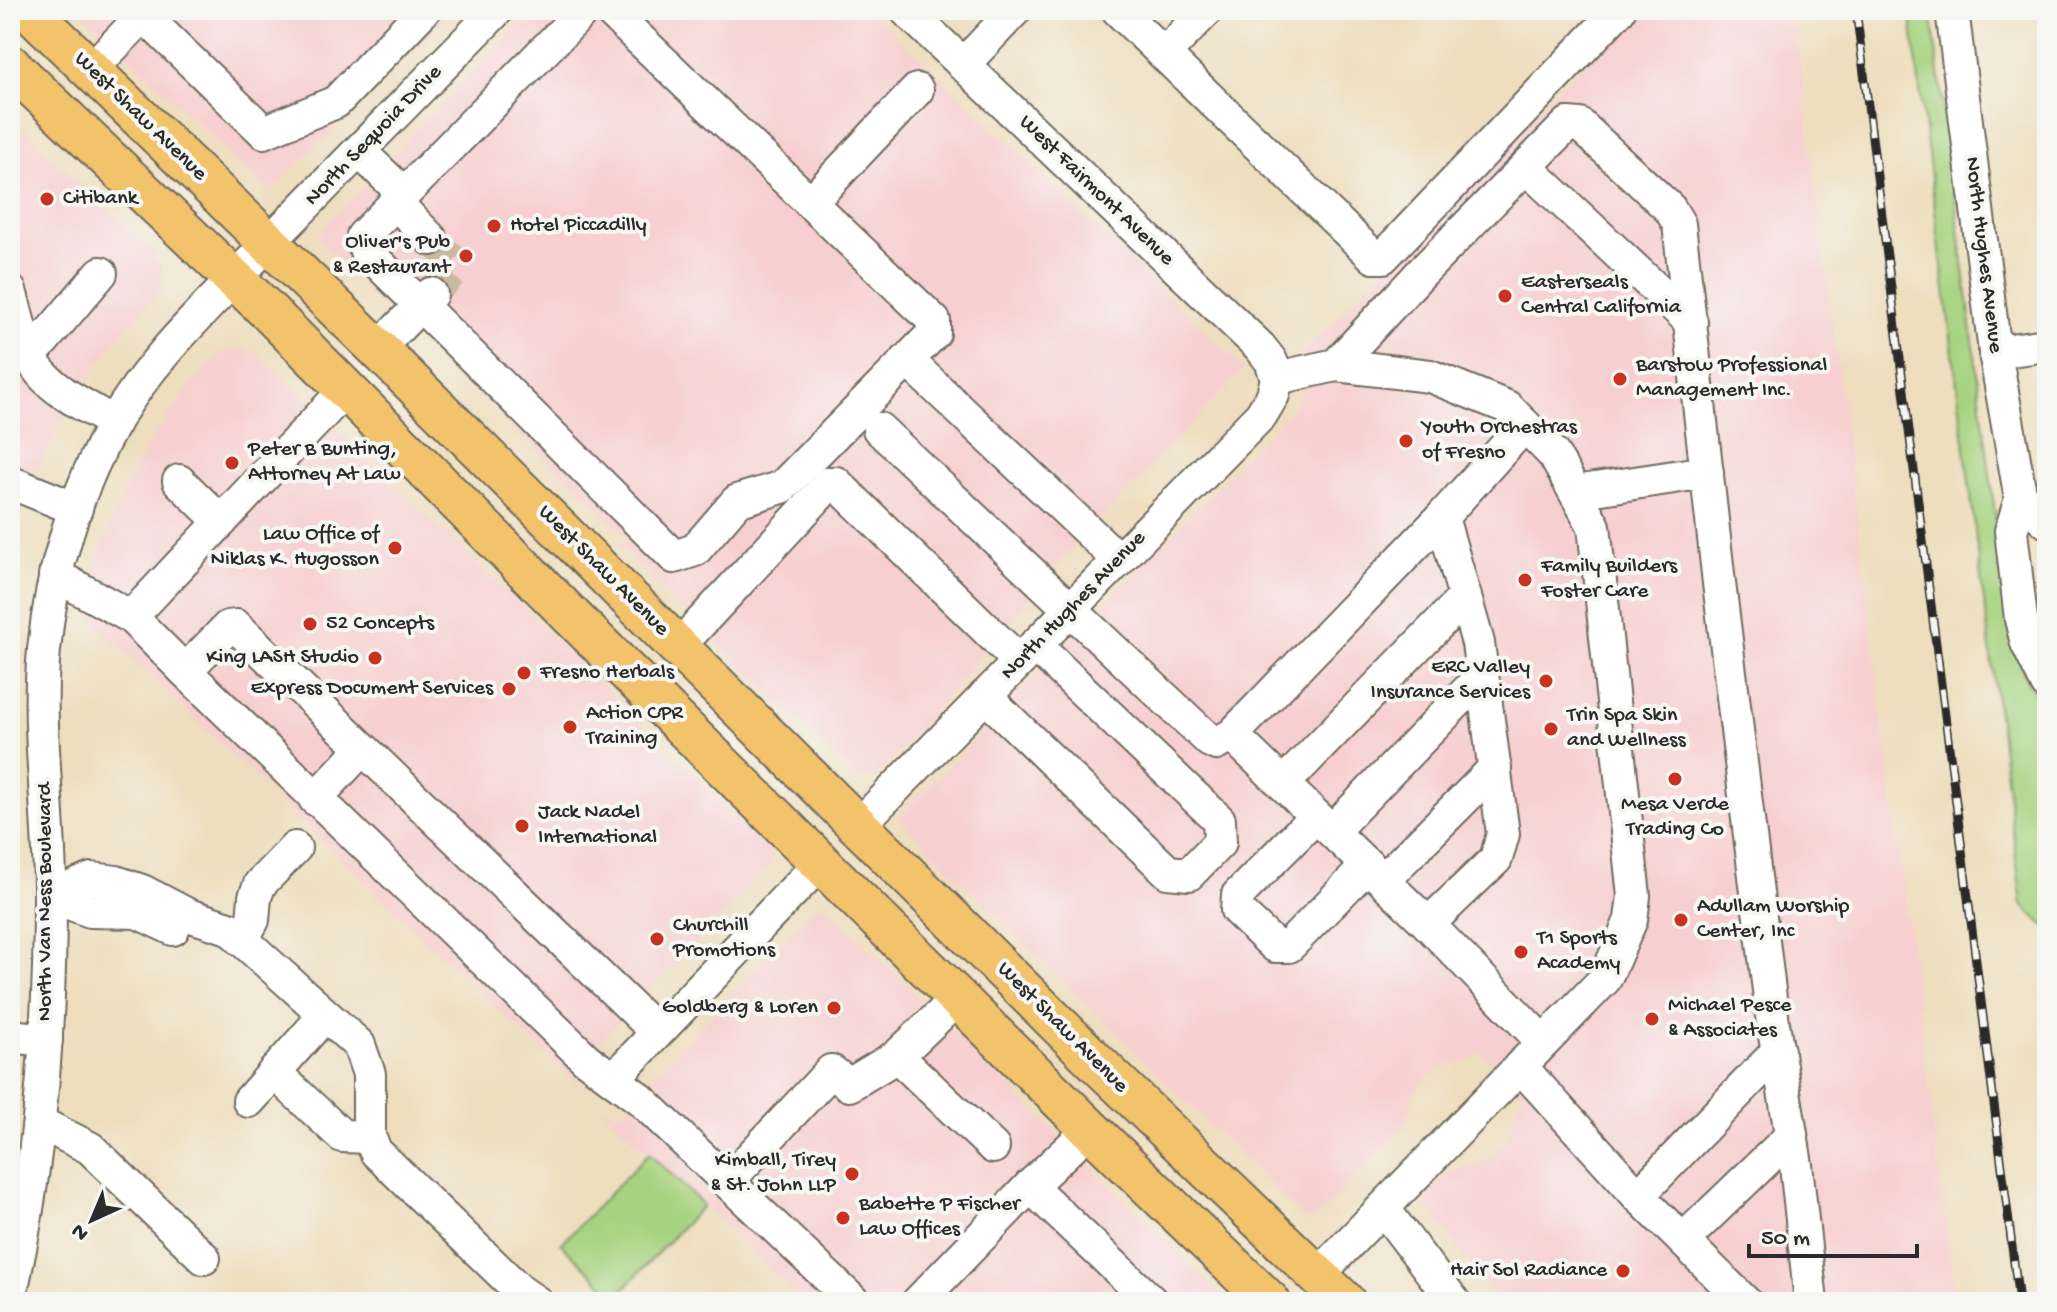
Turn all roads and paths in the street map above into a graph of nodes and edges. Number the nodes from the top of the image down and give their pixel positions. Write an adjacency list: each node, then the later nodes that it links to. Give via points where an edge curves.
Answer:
1 (29, 10): 16 (main road, West Shaw Avenue)
2 (424, 10): 12 (street, via 336,102 264,132)
3 (497, 10): 18 (street, North Sequoia Drive)
4 (584, 10): 20 (street)
5 (609, 10): 21 (street)
6 (906, 10): 15 (street, West Fairmont Avenue)
7 (1015, 10): 15 (street)
8 (1118, 10): 13 (street)
9 (1207, 10): 13 (street)
10 (1619, 10): 13 (street, via 1383,257 1374,257)
11 (1952, 10): 30 (street, North Hughes Avenue)
12 (144, 12): 16 (street)
13 (1164, 54)
14 (10, 65): 23 (main road, West Shaw Avenue)
15 (963, 65): 34 (street, West Fairmont Avenue, via 1260,347)
16 (92, 68): 23 (main road, West Shaw Avenue)
17 (917, 90): 21 (street)
18 (359, 151): 20 (street); 23 (street, North Sequoia Drive)
19 (1526, 167): 27 (street); 27 (street, via 1568,124 1580,125 1648,188 1679,224); 33 (street)
20 (400, 199): 22 (street); 26 (street, via 363,236 366,251)
21 (810, 203): 32 (street, via 934,321 934,333)
22 (431, 239)
23 (251, 261): 29 (main road, West Shaw Avenue); 35 (main road, West Shaw Avenue); 36 (street, North Van Ness Boulevard, via 148,372)
24 (101, 273): 31 (street)
25 (10, 291): 31 (street)
26 (426, 300): 29 (street); 32 (street, via 674,557 695,550 737,501 782,487)
27 (1691, 322): 39 (street)
28 (2047, 345): 30 (street)
29 (378, 349): 54 (main road, West Shaw Avenue)
30 (1995, 352): 43 (street, North Hughes Avenue)
31 (31, 355): 36 (street, via 54,386)
32 (907, 360): 48 (street)
33 (1336, 365): 34 (street); 37 (street, via 1430,376 1507,407)
34 (1277, 378): 48 (street, North Hughes Avenue, via 1261,415)
35 (346, 389): 46 (street); 53 (main road, West Shaw Avenue)
36 (114, 423): 44 (street, North Van Ness Boulevard)
37 (1525, 425): 42 (street, via 1554,455); 45 (street)
38 (879, 429): 51 (street)
39 (1707, 472): 42 (street); 79 (street)
40 (179, 481): 46 (street)
41 (10, 482): 44 (street)
42 (1575, 492): 78 (street, via 1594,526 1634,896 1631,920 1605,979)
43 (2021, 499): 47 (street); 58 (street, via 2011,531 2021,619)
44 (76, 509): 49 (street, North Van Ness Boulevard)
45 (1442, 517): 50 (street); 60 (street)
46 (221, 522): 52 (street)
47 (2047, 522)
48 (1119, 560): 51 (street, North Hughes Avenue)
49 (55, 575): 52 (street); 70 (street, North Van Ness Boulevard, via 44,651)
50 (1465, 597): 57 (street); 63 (street)
51 (1070, 609): 55 (street, North Hughes Avenue); 60 (street, via 1210,741 1216,744)
52 (131, 617): 56 (street)
53 (573, 618): 66 (main road, via 680,691 818,827 840,832); 68 (main road, West Shaw Avenue)
54 (679, 646): 55 (street, via 830,483 836,483); 66 (main road, West Shaw Avenue)
55 (1027, 653): 59 (street, North Hughes Avenue); 59 (street, via 1219,820 1220,842 1189,874 1168,872)
56 (185, 671): 61 (street, via 228,627 236,626); 64 (street)
57 (1482, 676): 62 (street); 65 (street)
58 (2047, 684)
59 (985, 696): 66 (street, North Hughes Avenue)
60 (1232, 735): 63 (street)
61 (362, 749): 64 (street); 75 (street)
62 (1495, 768): 69 (street); 71 (street, via 1503,834 1496,859)
63 (1283, 784): 65 (street)
64 (315, 799): 84 (street)
65 (1324, 823): 69 (street); 69 (street, via 1238,895 1237,910 1265,937 1275,946 1289,946)
66 (858, 826): 81 (main road, West Shaw Avenue)
67 (295, 848): 72 (street, via 260,884 253,920)
68 (821, 862): 73 (main road, West Shaw Avenue); 75 (street); 81 (main road, via 841,852 860,860 997,996)
69 (1376, 873): 71 (street)
70 (50, 896): 72 (street, via 90,911 137,912 189,936); 77 (street, North Van Ness Boulevard)
71 (1428, 924): 78 (street)
72 (242, 940): 74 (street)
73 (958, 998): 80 (street); 87 (main road, West Shaw Avenue)
74 (325, 1015): 83 (street); 89 (street, via 359,1045 369,1074)
75 (657, 1032): 84 (street)
76 (10, 1036): 77 (street)
77 (46, 1040): 86 (street, North Van Ness Boulevard)
78 (1543, 1042): 82 (street)
79 (1778, 1051): 88 (street); 93 (street)
80 (897, 1056): 90 (street); 91 (street, via 849,1085 831,1071)
81 (1098, 1064): 97 (main road, West Shaw Avenue)
82 (1520, 1066): 93 (street); 94 (street)
83 (274, 1072): 85 (street); 89 (street, via 342,1136)
84 (613, 1079): 91 (street)
85 (249, 1101)
86 (40, 1123): 96 (street, via 90,1148); 98 (street, North Van Ness Boulevard, via 24,1239)
87 (1090, 1129): 92 (street); 97 (main road, via 1136,1139 1274,1273); 103 (main road, West Shaw Avenue)
88 (1791, 1136): 95 (street); 106 (street)
89 (369, 1137): 100 (street, via 376,1152)
90 (993, 1147)
91 (728, 1181): 99 (street)
92 (1030, 1186): 101 (street); 102 (street)
93 (1638, 1196): 95 (street)
94 (1383, 1208): 97 (street); 104 (street)
95 (1683, 1240): 105 (street)
96 (204, 1258)
97 (1331, 1289)
98 (10, 1296)
99 (853, 1301)
100 (536, 1302)
101 (918, 1302)
102 (1152, 1302)
103 (1270, 1302)
104 (1454, 1302)
105 (1745, 1302)
106 (1811, 1302)

